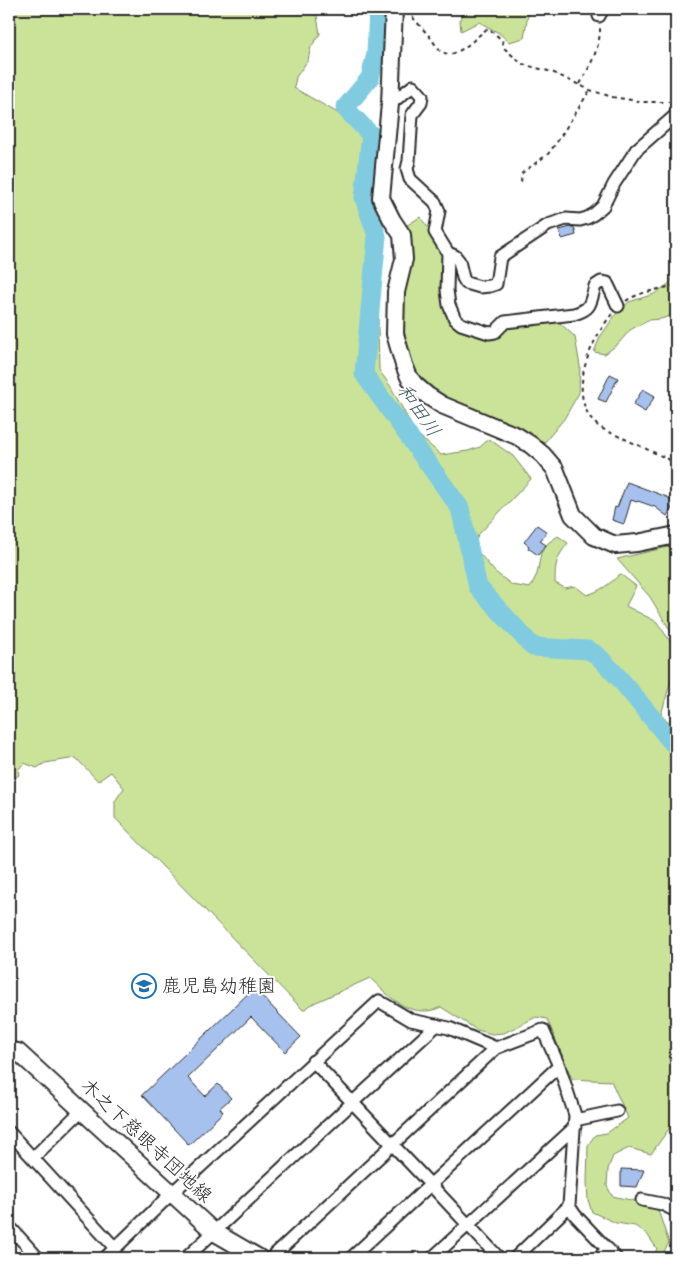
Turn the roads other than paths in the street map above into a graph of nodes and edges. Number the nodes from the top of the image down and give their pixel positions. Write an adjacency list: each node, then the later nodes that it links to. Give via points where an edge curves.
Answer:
1 (394, 9): 2 (street)
2 (390, 104): 4 (street, via 413,86 422,96 412,115 407,169 410,180 435,202 439,210 436,232); 6 (street, via 381,198 402,235 404,259 396,292 395,334 408,377 442,404 531,445 555,469 573,515 594,536 616,545 637,544)
3 (676, 114): 4 (street, via 636,150 603,206 594,214 580,220 566,219 548,225 500,257 496,284 480,287 466,282 459,261)
4 (448, 253): 5 (street, via 449,305 461,324 480,330 490,333 505,322 582,312 590,306 595,286 602,282 607,283)
5 (618, 306)
6 (675, 532)
7 (437, 1025): 8 (street); 10 (street, via 411,1020 379,1001); 12 (street)
8 (496, 1048): 11 (street, via 543,1030); 17 (street)
9 (12, 1050): 13 (street, 木之下慈眼寺団地線)
10 (313, 1061): 12 (street); 20 (street)
11 (559, 1066): 15 (street); 19 (street)
12 (352, 1103): 17 (street); 26 (street)
13 (82, 1110): 18 (street); 20 (street, 木之下慈眼寺団地線)
14 (617, 1111): 15 (street)
15 (575, 1123): 22 (street); 24 (street)
16 (9, 1132): 18 (street)
17 (392, 1144): 19 (street); 33 (street)
18 (33, 1158): 27 (street)
19 (430, 1184): 24 (street); 34 (street)
20 (172, 1192): 26 (street, 木之下慈眼寺団地線); 27 (street)
21 (642, 1200): 23 (street)
22 (570, 1206): 28 (street); 37 (street)
23 (676, 1211)
24 (468, 1225): 35 (street); 36 (street)
25 (9, 1226): 29 (street)
26 (214, 1232): 31 (street); 32 (street, 木之下慈眼寺団地線)
27 (115, 1248): 30 (street)
28 (608, 1249): 38 (street); 39 (street)
29 (38, 1258)
30 (105, 1258)
31 (186, 1258)
32 (259, 1258)
33 (271, 1258)
34 (351, 1258)
35 (432, 1258)
36 (499, 1258)
37 (515, 1258)
38 (598, 1258)
39 (616, 1258)

